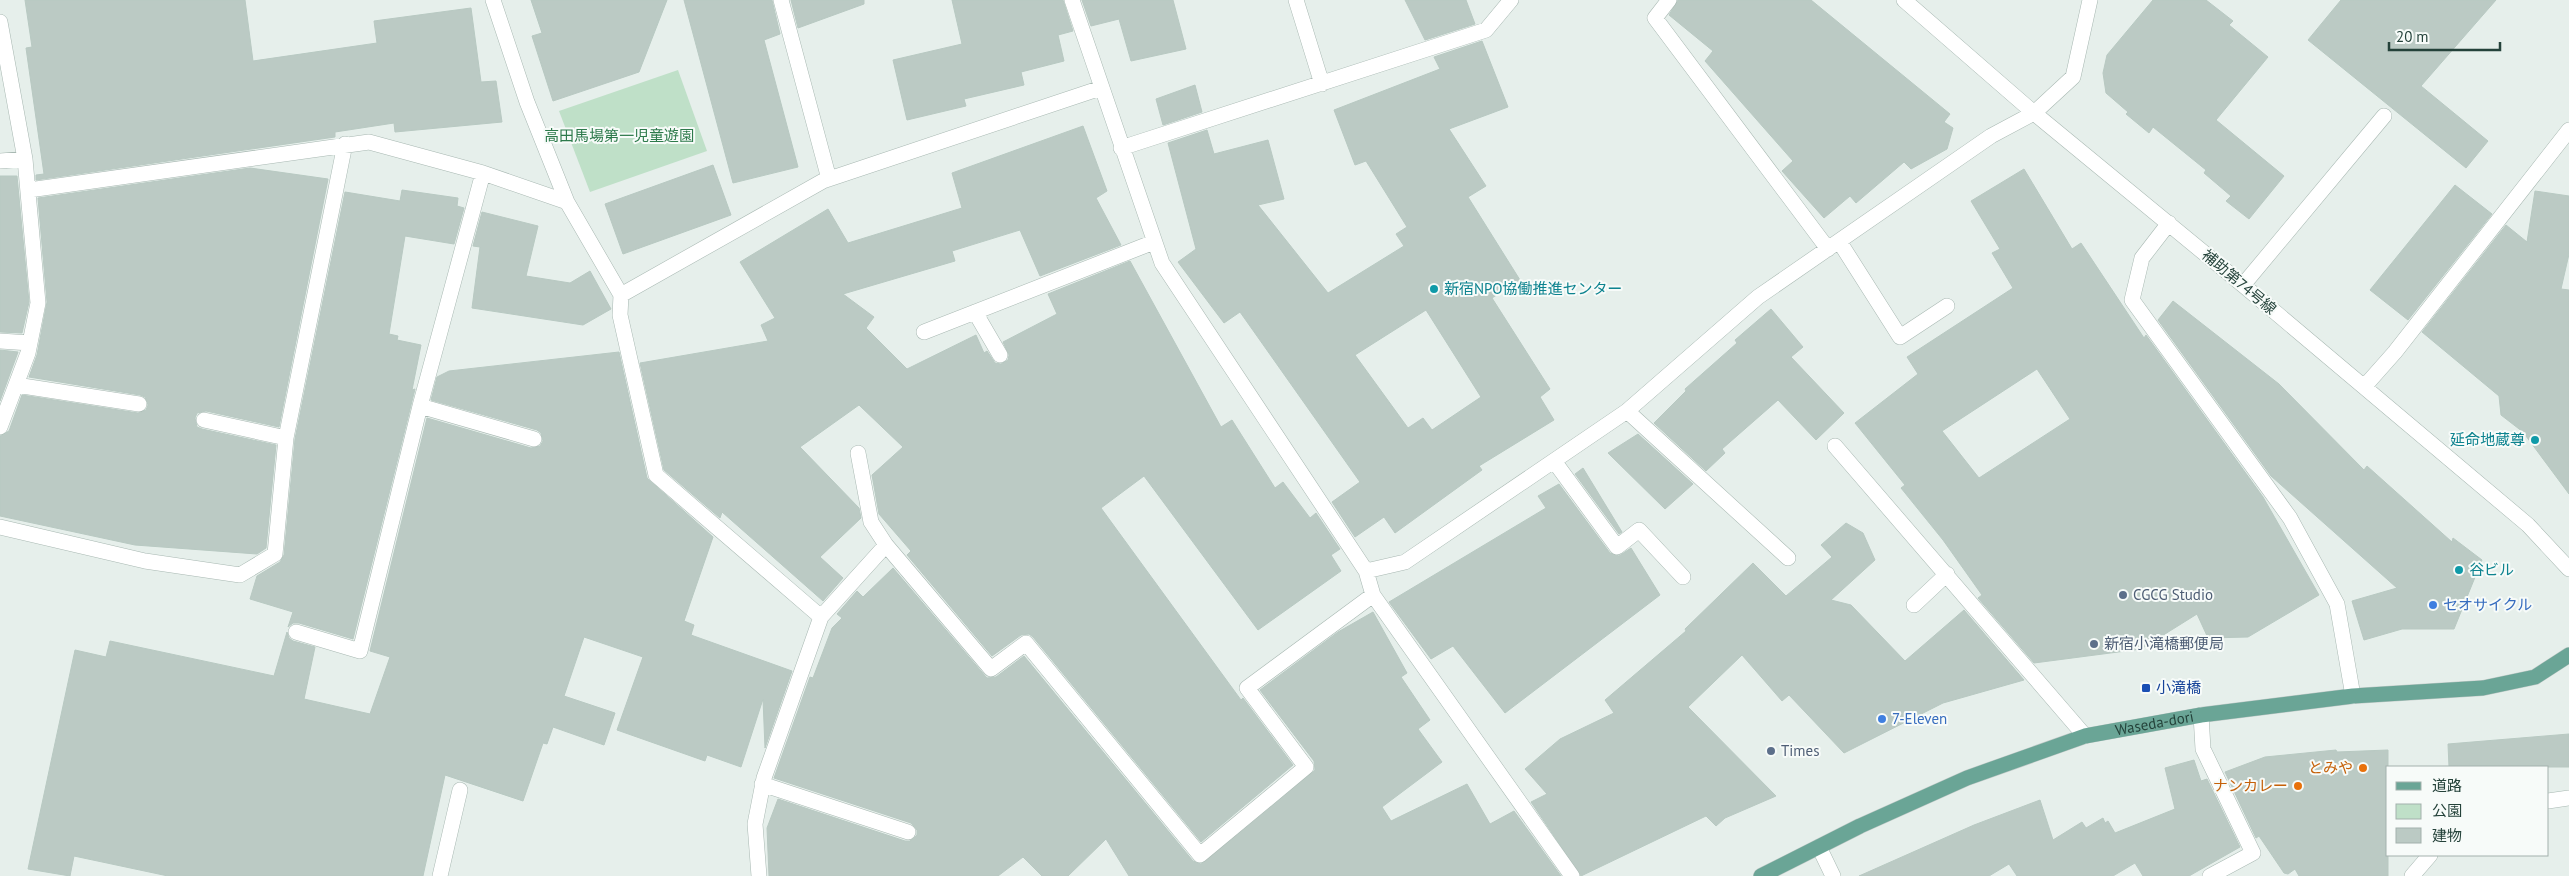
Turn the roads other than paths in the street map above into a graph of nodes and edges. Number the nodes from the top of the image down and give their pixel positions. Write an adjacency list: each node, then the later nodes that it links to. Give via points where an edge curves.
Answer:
1 (492, 0): 22 (street, via 527,102)
2 (781, 0): 20 (street)
3 (1072, 0): 11 (street)
4 (1296, 0): 10 (street)
5 (1511, 0): 10 (street, via 1486,30)
6 (1669, 0): 25 (street, via 1655,18)
7 (1904, 0): 12 (street, 補助第74号線)
8 (2090, 0): 12 (street, via 2073,77)
9 (0, 22): 17 (street)
10 (1322, 84): 16 (street)
11 (1101, 88): 16 (street); 20 (street)
12 (2034, 113): 23 (street, 補助第74号線); 25 (street, via 1991,136)
13 (2384, 116): 26 (street)
14 (2569, 130): 35 (street)
15 (345, 144): 19 (street, via 369,142); 21 (street); 41 (street)
16 (1121, 148): 24 (street)
17 (25, 159): 18 (street); 21 (street)
18 (0, 161)
19 (484, 173): 22 (street); 37 (street)
20 (829, 179): 27 (street)
21 (28, 190): 32 (street, via 38,303)
22 (567, 202): 27 (street)
23 (2169, 223): 26 (street, 補助第74号線); 58 (street, via 2142,258 2132,300 2290,518 2337,604)
24 (1154, 242): 29 (street); 50 (street, via 1162,263)
25 (1833, 245): 28 (street, via 1900,336); 38 (street, via 1758,297)
26 (2243, 285): 35 (street, 補助第74号線)
27 (622, 295): 55 (street, via 620,315 656,475)
28 (1948, 306)
29 (975, 312): 30 (street); 33 (street)
30 (924, 332)
31 (0, 341): 32 (street)
32 (30, 343): 34 (street)
33 (1000, 356)
34 (16, 385): 36 (street); 40 (street)
35 (2364, 387): 49 (street, 補助第74号線, via 2528,525)
36 (139, 404)
37 (420, 406): 42 (street); 56 (street, via 360,651)
38 (1627, 411): 45 (street); 48 (street)
39 (204, 420): 41 (street)
40 (0, 427)
41 (286, 438): 46 (street, via 275,554 240,574 145,561)
42 (534, 439)
43 (1835, 446): 51 (street)
44 (858, 453): 47 (street, via 870,522)
45 (1554, 460): 50 (street, via 1405,562); 52 (street, via 1616,546 1640,530)
46 (0, 526)
47 (886, 544): 53 (street, via 991,669 1026,643 1200,855 1306,767 1247,688); 55 (street)
48 (1788, 558)
49 (2569, 568)
50 (1366, 571): 53 (street)
51 (1947, 574): 54 (street); 60 (street)
52 (1683, 577)
53 (1373, 596): 70 (street)
54 (1914, 605)
55 (821, 617): 61 (street)
56 (296, 632)
57 (2569, 655): 58 (main road, Waseda-dori, via 2535,677 2483,688)
58 (2353, 696): 59 (main road, Waseda-dori)
59 (2201, 715): 60 (main road, Waseda-dori); 73 (street, via 2203,749 2253,853)
60 (2085, 736): 66 (main road, Waseda-dori, via 1968,778)
61 (762, 784): 65 (street); 69 (street, via 755,824)
62 (460, 790): 68 (street)
63 (2569, 798): 64 (street)
64 (2549, 801)
65 (908, 832)
66 (1819, 847): 71 (main road, Waseda-dori); 72 (street)
67 (2429, 856): 74 (street)
68 (440, 876)
69 (759, 876)
70 (1572, 876)
71 (1761, 876)
72 (1833, 876)
73 (2210, 876)
74 (2412, 876)

